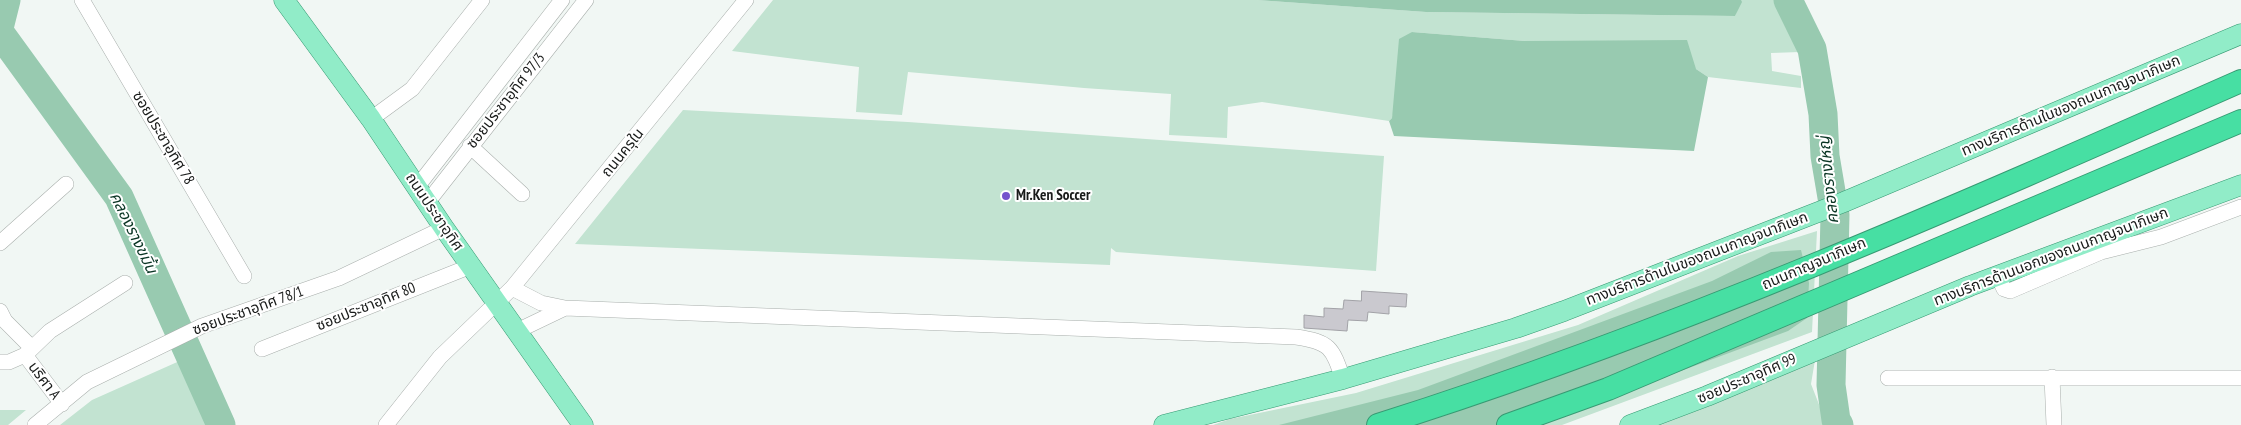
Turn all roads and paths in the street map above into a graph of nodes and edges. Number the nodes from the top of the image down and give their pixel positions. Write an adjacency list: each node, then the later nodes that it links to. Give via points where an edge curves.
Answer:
1 (82, 0): 21 (street, ซอยประชาอุทิศ 78)
2 (284, 0): 9 (main road, ถนนประชาอุทิศ)
3 (482, 0): 9 (street, via 412,88)
4 (562, 0): 15 (street)
5 (586, 0): 11 (street, ซอยประชาอุทิศ 97/3)
6 (746, 0): 23 (street, ถนนครุใน)
7 (2241, 34): 35 (main road, ทางบริการด้านในของถนนกาญจนาภิเษก, via 1844,202 1614,292 1516,328)
8 (2241, 81): 41 (highway, ถนนกาญจนาภิเษก, via 1815,264 1643,333 1484,392)
9 (371, 118): 15 (main road, ถนนประชาอุทิศ)
10 (2241, 121): 42 (highway, via 1608,389)
11 (470, 146): 14 (street); 15 (street, ซอยประชาอุทิศ 97/3)
12 (66, 184): 18 (street)
13 (2241, 185): 19 (main road, ทางบริการด้านนอกของถนนกาญจนาภิเษก)
14 (522, 194)
15 (422, 195): 17 (main road, ถนนประชาอุทิศ)
16 (2241, 207): 19 (street, via 2161,237)
17 (444, 228): 20 (main road, ถนนประชาอุทิศ); 36 (street, ซอยประชาอุทิศ 78/1, via 339,278 202,326 88,382)
18 (0, 244)
19 (2099, 246): 27 (main road, ทางบริการด้านนอกของถนนกาญจนาภิเษก, via 1998,276)
20 (471, 266): 24 (main road, ถนนประชาอุทิศ); 29 (street, ซอยประชาอุทิศ 80)
21 (244, 276)
22 (125, 283): 30 (street, via 50,331)
23 (512, 288): 24 (street, ถนนครุใน); 25 (street, via 541,303)
24 (497, 304): 28 (main road, ถนนประชาอุทิศ); 38 (street, ถนนครุใน, via 440,357)
25 (565, 308): 28 (street); 35 (street, via 1296,337 1322,342 1334,355)
26 (0, 311): 30 (street)
27 (1863, 330): 43 (main road, ซอยประชาอุทิศ 99)
28 (516, 332): 39 (main road, ถนนประชาอุทิศ)
29 (262, 349)
30 (28, 351): 31 (street, นริศา A, via 9,362); 36 (street, นริศา A)
31 (0, 362)
32 (2052, 377): 33 (street); 34 (street); 44 (street)
33 (1888, 378)
34 (2241, 378)
35 (1343, 379): 40 (main road, ทางบริการด้านในของถนนกาญจนาภิเษก)
36 (62, 404): 37 (street, ซอยประชาอุทิศ 78/1)
37 (35, 425)
38 (386, 425)
39 (583, 425)
40 (1164, 425)
41 (1378, 425)
42 (1508, 425)
43 (1630, 425)
44 (2054, 425)

